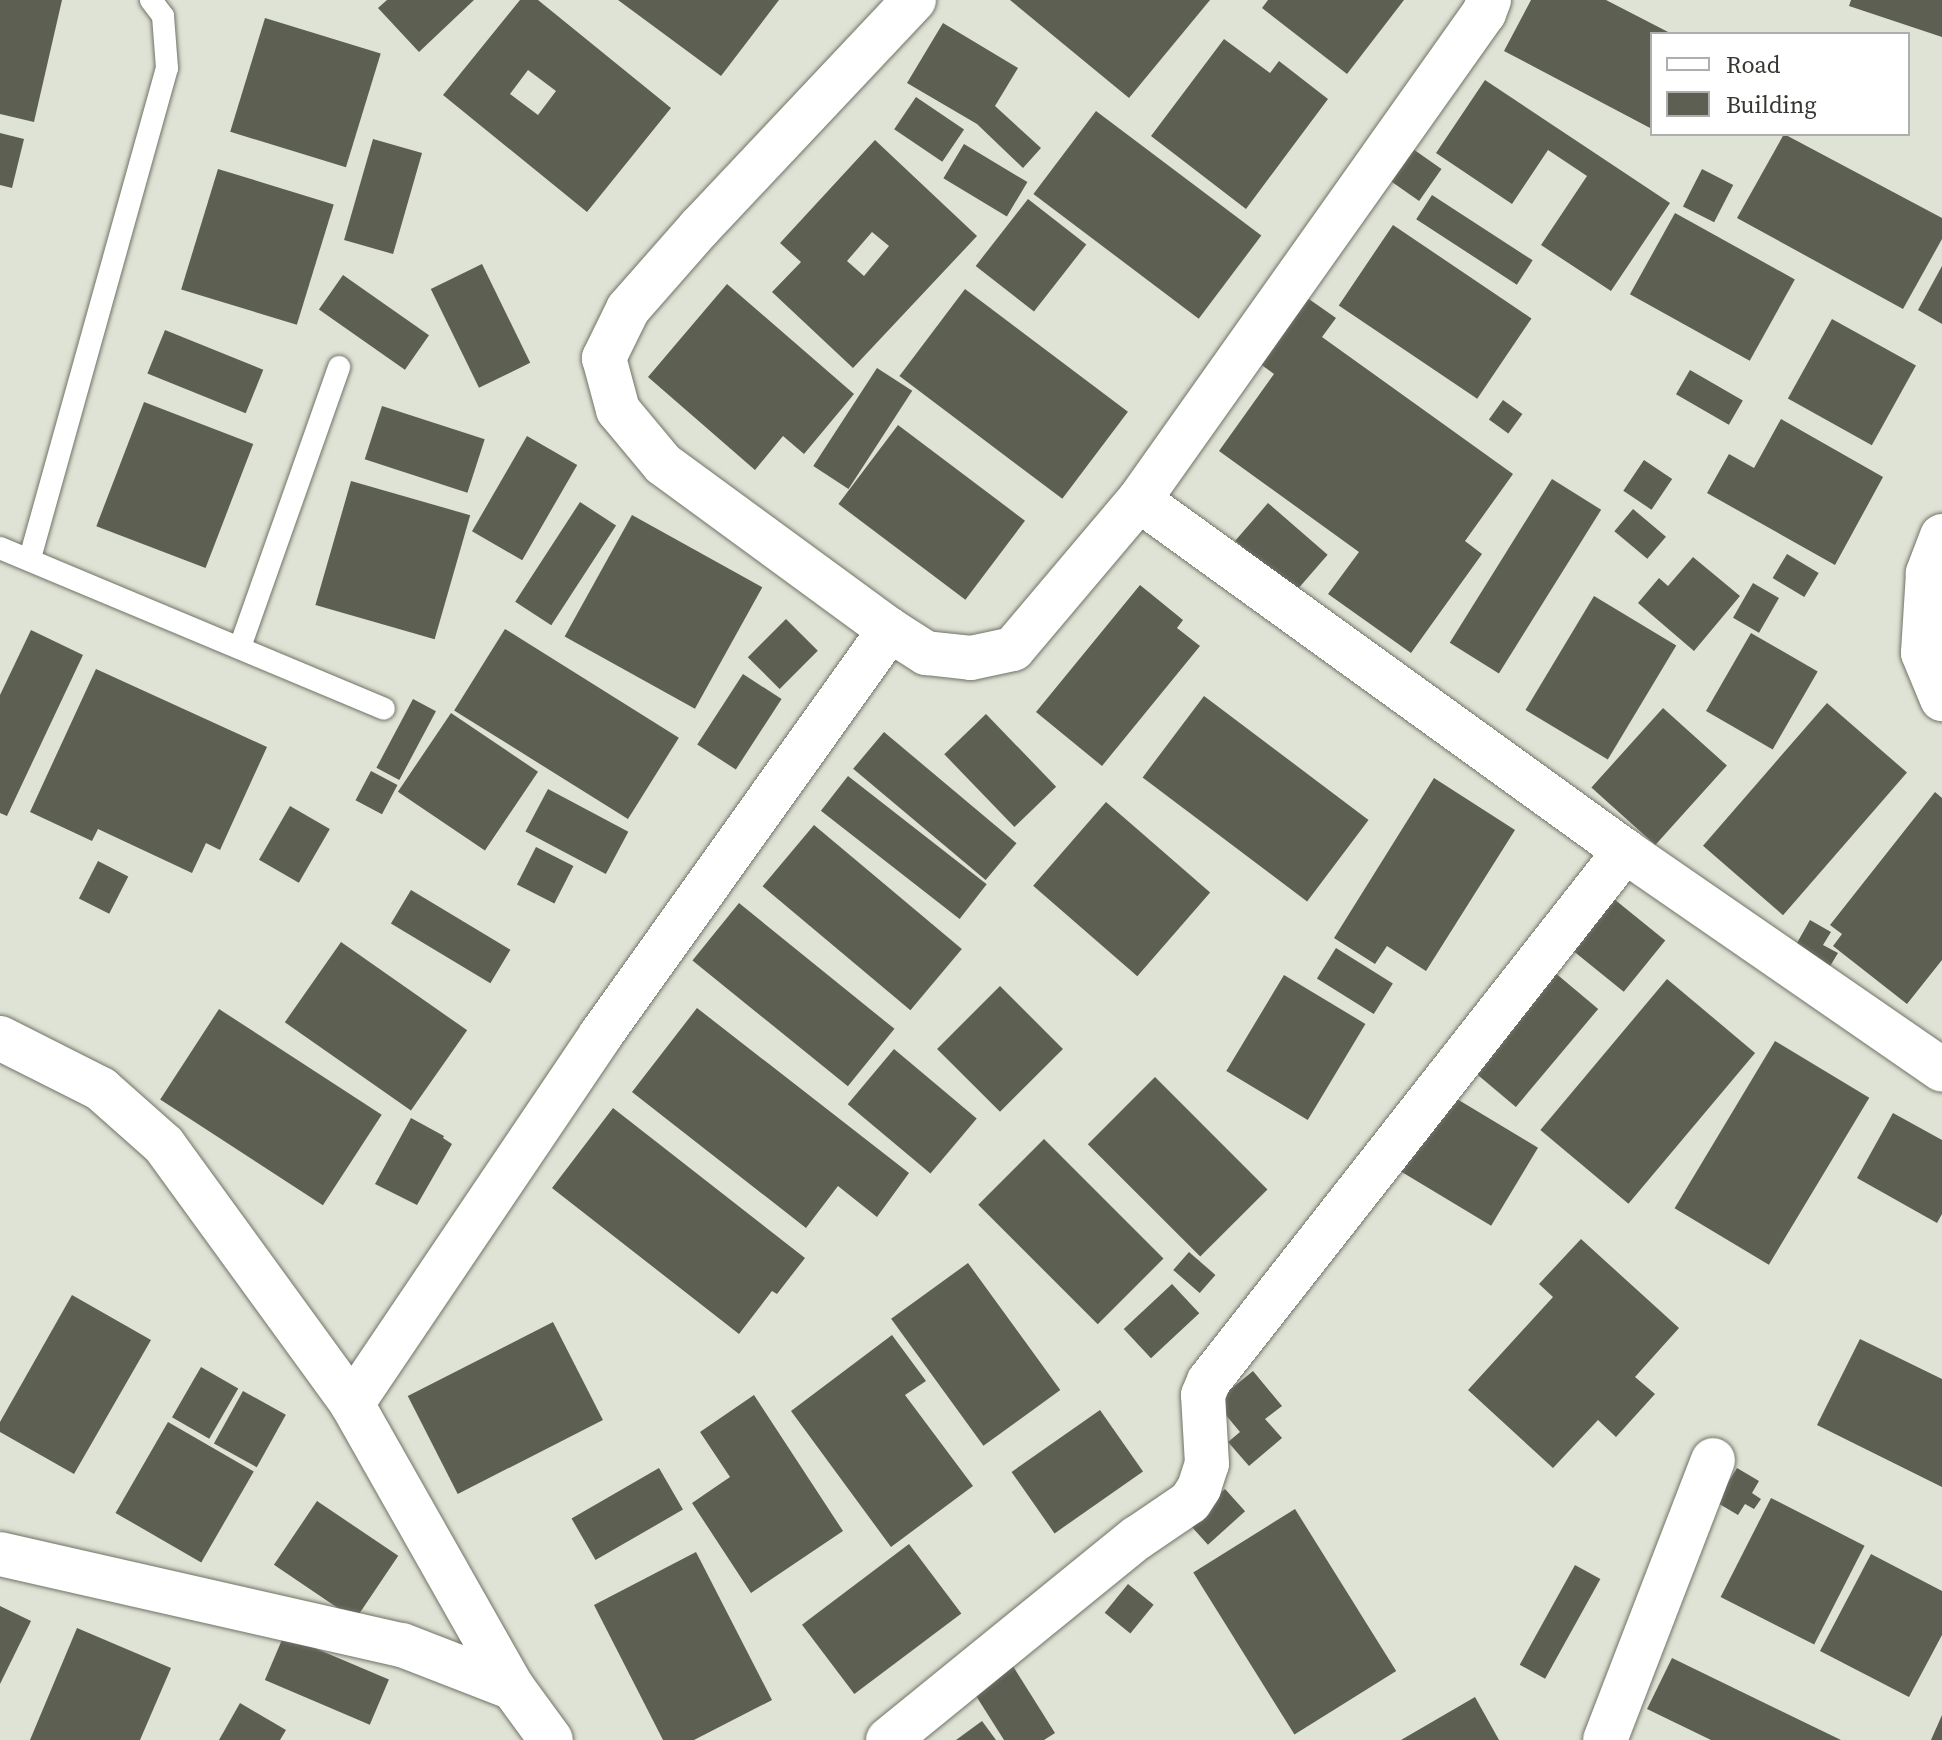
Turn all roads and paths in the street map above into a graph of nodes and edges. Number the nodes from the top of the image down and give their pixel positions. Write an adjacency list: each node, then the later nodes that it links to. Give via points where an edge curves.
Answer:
1 (151, 0): 8 (lane, via 163,16 167,68)
2 (914, 0): 9 (street, via 628,309 604,358 618,410 663,464)
3 (1489, 0): 5 (street)
4 (339, 367): 10 (lane)
5 (1139, 500): 9 (street, via 1013,649 971,658 926,653); 13 (street)
6 (1942, 536): 11 (street, via 1928,573 1923,653)
7 (0, 548): 8 (lane)
8 (30, 558): 10 (lane)
9 (890, 630): 16 (street, via 600,1036)
10 (240, 647): 12 (lane)
11 (1942, 699)
12 (384, 709)
13 (1625, 851): 15 (street); 21 (street, via 1224,1358 1203,1395 1207,1464 1190,1502 1137,1538)
14 (0, 1038): 16 (street, via 101,1089 164,1145)
15 (1942, 1070)
16 (352, 1404): 19 (street)
17 (1713, 1460): 22 (street)
18 (0, 1554): 19 (street, via 402,1645)
19 (513, 1688): 20 (street)
20 (551, 1740)
21 (888, 1740)
22 (1605, 1740)

